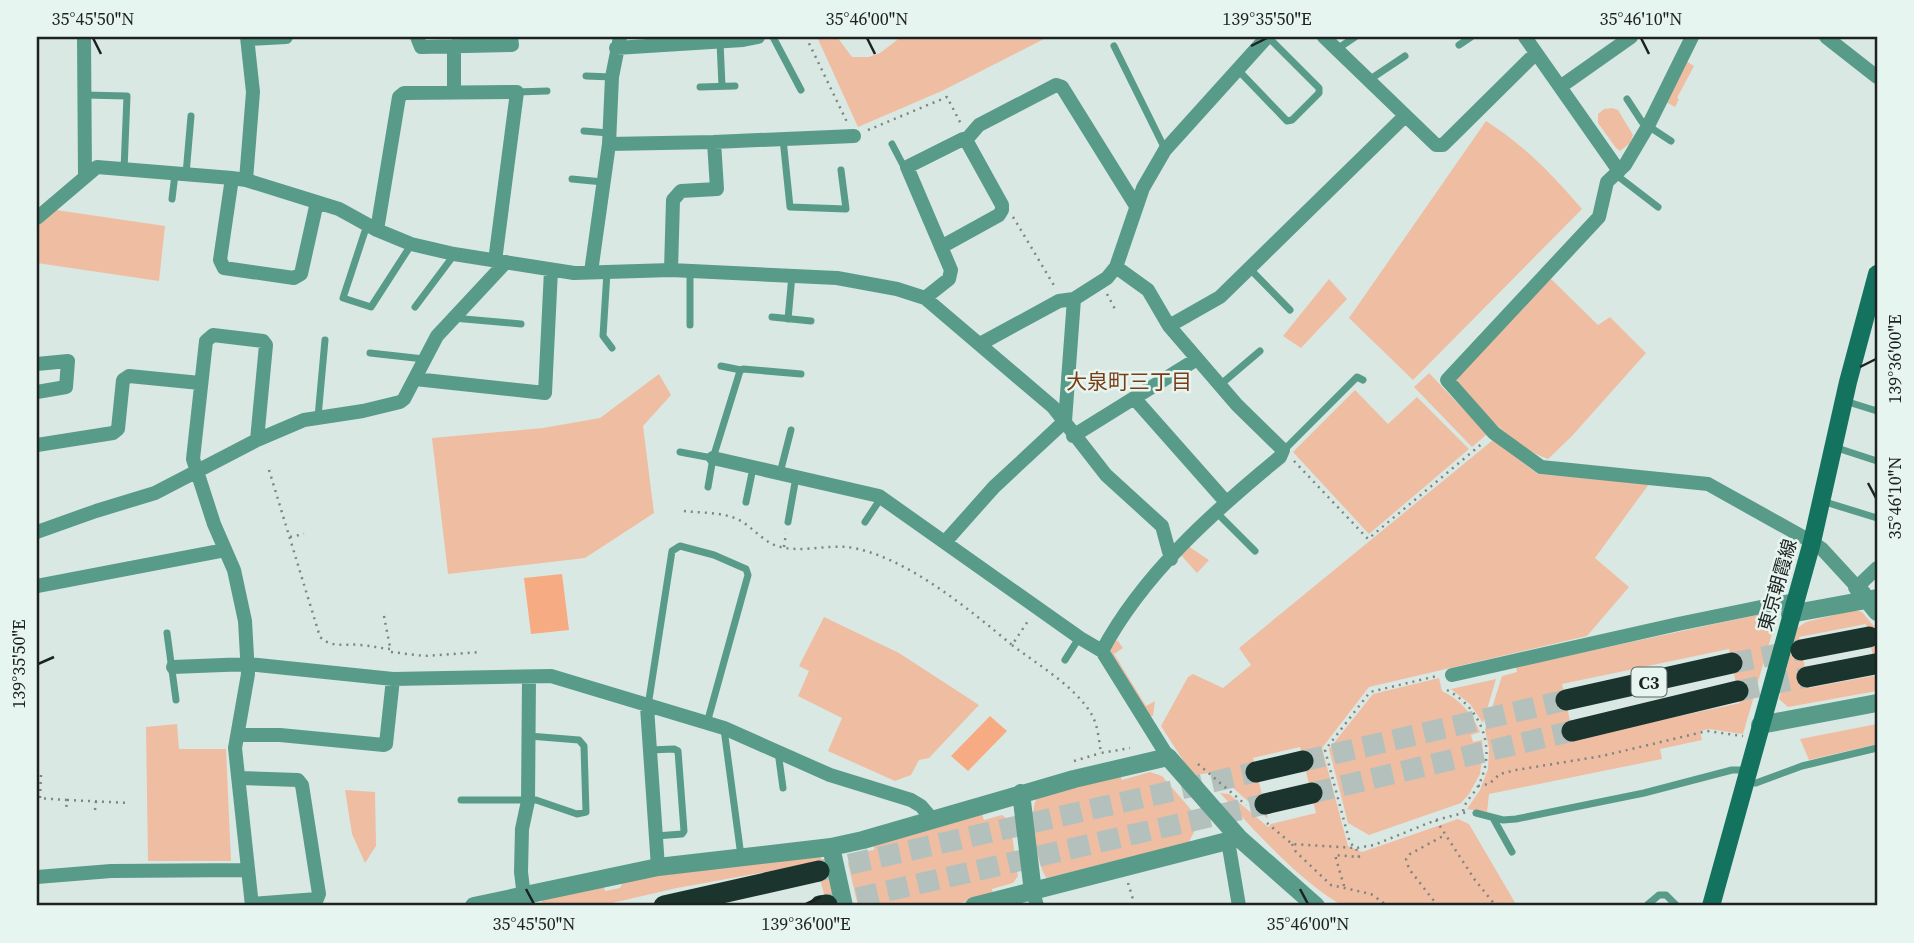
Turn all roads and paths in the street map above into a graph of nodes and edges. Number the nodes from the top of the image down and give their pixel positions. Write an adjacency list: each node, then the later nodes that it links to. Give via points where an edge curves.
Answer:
1 (84, 37): 37 (street)
2 (286, 37): 15 (street)
3 (417, 37): 20 (street, via 422,47)
4 (511, 37): 20 (street, via 512,45)
5 (755, 37): 16 (street)
6 (773, 37): 33 (lane)
7 (806, 37): 43 (path)
8 (1268, 37): 24 (street); 24 (lane, via 1319,93 1287,121)
9 (1324, 37): 22 (street)
10 (1355, 37): 22 (lane)
11 (1471, 37): 19 (lane)
12 (1632, 37): 32 (street)
13 (1692, 37): 41 (street)
14 (1826, 37): 27 (street)
15 (247, 38): 57 (street, via 253,92)
16 (720, 41): 17 (street); 29 (lane)
17 (618, 42): 26 (street)
18 (1532, 42): 32 (street); 40 (street, via 1443,145 1436,145)
19 (1459, 45)
20 (454, 46): 36 (street)
21 (1114, 47): 50 (lane)
22 (1337, 50): 28 (street)
23 (1405, 56): 28 (lane)
24 (1238, 70): 50 (street)
25 (586, 76): 26 (lane)
26 (612, 77): 45 (street)
27 (1877, 77)
28 (1369, 80): 40 (street)
29 (722, 86): 30 (lane); 31 (lane)
30 (735, 86)
31 (700, 87)
32 (1560, 87): 54 (street)
33 (801, 90)
34 (517, 92): 35 (lane); 36 (street); 70 (street)
35 (547, 92)
36 (454, 93): 66 (street, via 404,93 399,97)
37 (85, 95): 52 (lane, via 127,96); 56 (street)
38 (1627, 99): 41 (lane)
39 (191, 116): 55 (lane)
40 (1405, 116): 72 (street)
41 (1648, 126): 47 (lane); 54 (street)
42 (584, 131): 45 (lane)
43 (854, 136): 44 (path, via 947,97); 46 (street)
44 (968, 137): 51 (street); 62 (street, via 979,125 1060,85); 64 (street)
45 (609, 138): 48 (street); 59 (street)
46 (783, 139): 48 (street); 53 (lane, via 790,207 846,209)
47 (1671, 141)
48 (714, 142): 74 (street, via 717,189 681,191 673,200)
49 (892, 144): 51 (lane)
50 (1165, 150): 62 (street)
51 (907, 167): 68 (street)
52 (124, 170): 55 (street); 56 (street, via 97,167)
53 (841, 170)
54 (1617, 172): 63 (lane); 113 (street, via 1607,182 1598,217 1448,377 1448,383)
55 (180, 174): 57 (street); 60 (lane)
56 (85, 177): 65 (street)
57 (239, 179): 61 (street); 61 (street, via 220,260 224,268 294,278 300,274)
58 (572, 179): 59 (lane)
59 (604, 182): 76 (street)
60 (172, 199)
61 (317, 202): 66 (street)
62 (1136, 206): 71 (street)
63 (1658, 207)
64 (1002, 210): 68 (street); 81 (path, via 1012,215)
65 (37, 219)
66 (372, 227): 67 (street); 67 (lane, via 343,298 372,307)
67 (411, 244): 69 (street)
68 (941, 247): 80 (street, via 951,270 949,279)
69 (454, 254): 70 (street); 82 (lane)
70 (501, 262): 73 (street); 85 (street)
71 (1116, 267): 81 (street, via 1107,278); 90 (street, via 1148,290)
72 (1249, 268): 83 (lane); 90 (street, via 1220,297)
73 (551, 270): 76 (street); 102 (street, via 545,393)
74 (671, 270): 75 (street); 77 (street)
75 (690, 271): 79 (street); 89 (lane)
76 (591, 272): 77 (street)
77 (607, 272): 93 (lane, via 603,336)
78 (1877, 274): 108 (main road, 東京朝霞線)
79 (792, 275): 80 (street, via 871,284); 86 (lane)
80 (925, 298): 92 (street)
81 (1068, 300): 92 (street); 111 (street)
82 (415, 307)
83 (1290, 310)
84 (772, 317): 86 (lane)
85 (452, 318): 88 (lane); 96 (street)
86 (788, 319): 87 (lane)
87 (811, 321)
88 (521, 324)
89 (690, 324)
90 (1170, 326): 97 (street)
91 (325, 340): 110 (lane)
92 (980, 344): 111 (street)
93 (612, 348)
94 (1260, 351): 105 (lane)
95 (370, 353): 96 (lane)
96 (424, 359): 102 (street)
97 (1196, 359): 105 (street); 107 (street)
98 (37, 364): 106 (street, via 68,361 66,387)
99 (721, 366): 100 (lane)
100 (741, 370): 101 (lane); 120 (lane)
101 (801, 374)
102 (415, 379): 110 (street, via 400,402)
103 (1363, 380): 118 (lane, via 1357,377)
104 (200, 383): 115 (street, via 206,341 213,335 263,341); 116 (street, via 129,376 123,380 118,429 113,433); 124 (street, via 193,459)
105 (1220, 386): 118 (street)
106 (37, 392)
107 (1134, 398): 114 (street); 131 (street)
108 (1844, 401): 109 (lane); 117 (main road, 東京朝霞線)
109 (1877, 411)
110 (318, 417): 115 (street)
111 (1065, 421): 114 (street); 139 (street, via 994,487)
112 (791, 430): 125 (lane)
113 (1494, 433): 118 (path, via 1368,539); 140 (street, via 1541,467 1708,484)
114 (1073, 436): 144 (street, via 1105,475 1162,526)
115 (257, 440): 124 (street)
116 (37, 445)
117 (1833, 446): 121 (lane); 129 (main road, 東京朝霞線)
118 (1283, 450): 131 (street)
119 (680, 452): 120 (lane)
120 (713, 458): 122 (street); 127 (lane)
121 (1877, 461)
122 (753, 467): 125 (street); 130 (lane)
123 (269, 470): 138 (path)
124 (197, 473): 136 (street, via 155,493); 142 (street)
125 (780, 473): 126 (street)
126 (796, 477): 128 (street); 134 (lane)
127 (708, 487)
128 (882, 498): 135 (lane); 139 (street)
129 (1821, 501): 133 (lane); 140 (main road, 東京朝霞線)
130 (746, 502)
131 (1221, 507): 143 (lane); 144 (street)
132 (684, 511): 141 (path, via 737,520)
133 (1877, 518)
134 (788, 522): 141 (path)
135 (865, 523)
136 (37, 532)
137 (304, 534): 138 (path)
138 (290, 537): 156 (path, via 320,637 331,645)
139 (945, 541): 148 (street)
140 (1812, 542): 147 (street); 149 (main road, 東京朝霞線)
141 (784, 547): 154 (path, via 848,547 902,567 959,601)
142 (225, 550): 146 (street); 161 (street, via 243,612)
143 (1255, 551)
144 (1171, 559): 157 (street, via 1116,623)
145 (1877, 569): 147 (street)
146 (37, 586)
147 (1870, 599): 149 (street)
148 (1037, 607): 152 (street); 154 (path)
149 (1793, 607): 167 (street, via 1678,624); 176 (main road, 東京朝霞線)
150 (384, 616): 156 (path)
151 (167, 633): 163 (lane)
152 (1079, 637): 157 (street); 159 (lane)
153 (1869, 637): 155 (highway)
154 (1012, 645): 182 (path, via 1087,709 1094,719)
155 (1801, 650)
156 (391, 651): 158 (path, via 424,656); 166 (path)
157 (1102, 651): 181 (street)
158 (481, 652)
159 (1065, 660)
160 (1732, 663): 170 (highway, C3)
161 (247, 664): 163 (street); 166 (street); 177 (street)
162 (1875, 664): 164 (highway)
163 (173, 667): 169 (lane)
164 (1807, 677)
165 (530, 678): 166 (street); 172 (street, via 551,676); 178 (street)
166 (391, 679): 177 (street, via 384,745)
167 (1449, 679): 190 (path, via 1444,688 1471,708 1485,739 1486,763); 213 (path, via 1370,692 1325,750 1350,843)
168 (1738, 691): 175 (highway, C3)
169 (176, 700)
170 (1566, 700)
171 (1877, 703): 176 (street)
172 (648, 707): 173 (street); 173 (lane, via 672,551 680,546 714,555 746,569 748,575); 180 (street)
173 (706, 724): 174 (street)
174 (724, 728): 183 (street); 215 (lane)
175 (1572, 731)
176 (1753, 731): 188 (main road, 東京朝霞線); 190 (path, via 1707,731 1516,770)
177 (239, 735): 189 (street, via 235,748)
178 (529, 736): 198 (street); 198 (lane, via 579,740 584,746 586,810 577,814)
179 (1877, 748): 188 (lane, via 1802,766 1756,783)
180 (650, 750): 209 (street); 209 (lane, via 678,751 684,831)
181 (1164, 750): 182 (path); 192 (street); 202 (path, via 1201,766); 210 (street)
182 (1101, 753): 185 (path)
183 (781, 754): 191 (lane); 206 (street, via 911,800)
184 (1303, 761): 186 (highway)
185 (1065, 764)
186 (1256, 772)
187 (41, 774): 194 (path)
188 (1745, 776): 205 (lane, via 1732,770 1529,817); 235 (main road, 東京朝霞線)
189 (240, 778): 217 (street); 223 (street, via 298,780 302,785 319,894 317,899)
190 (1478, 786): 203 (path)
191 (783, 788)
192 (1021, 793): 206 (street); 221 (street)
193 (1312, 793): 202 (highway)
194 (38, 798): 195 (path)
195 (67, 800): 197 (path); 201 (path)
196 (461, 800): 198 (lane)
197 (96, 801): 199 (path); 200 (path)
198 (528, 801): 222 (street, via 522,830)
199 (130, 803)
200 (95, 810)
201 (66, 811)
202 (1259, 811): 211 (path)
203 (1463, 812): 204 (path); 207 (path)
204 (1476, 813): 205 (lane)
205 (1493, 818): 214 (lane)
206 (933, 820): 212 (street)
207 (1436, 820): 208 (path); 213 (path)
208 (1445, 835): 231 (path, via 1406,859); 232 (path)
209 (656, 836): 216 (street)
210 (1233, 839): 221 (street); 228 (street); 229 (street)
211 (1292, 844): 213 (path); 220 (path, via 1331,885)
212 (831, 847): 215 (street); 226 (street)
213 (1356, 848): 220 (path, via 1359,857 1335,855)
214 (1512, 852)
215 (741, 857): 216 (street)
216 (658, 867): 222 (street)
217 (248, 870): 219 (street, via 111,871); 223 (street)
218 (819, 872): 225 (highway)
219 (37, 877)
220 (1344, 886): 230 (path, via 1371,894)
221 (1035, 899): 227 (street)
222 (525, 902): 224 (street)
223 (252, 905)
224 (474, 906)
225 (664, 906)
226 (830, 906)
227 (974, 906)
228 (1239, 906)
229 (1316, 906)
230 (1388, 906)
231 (1438, 906)
232 (1496, 906)
233 (1646, 906): 234 (lane, via 1659,895 1666,895)
234 (1677, 906)
235 (1711, 906)

